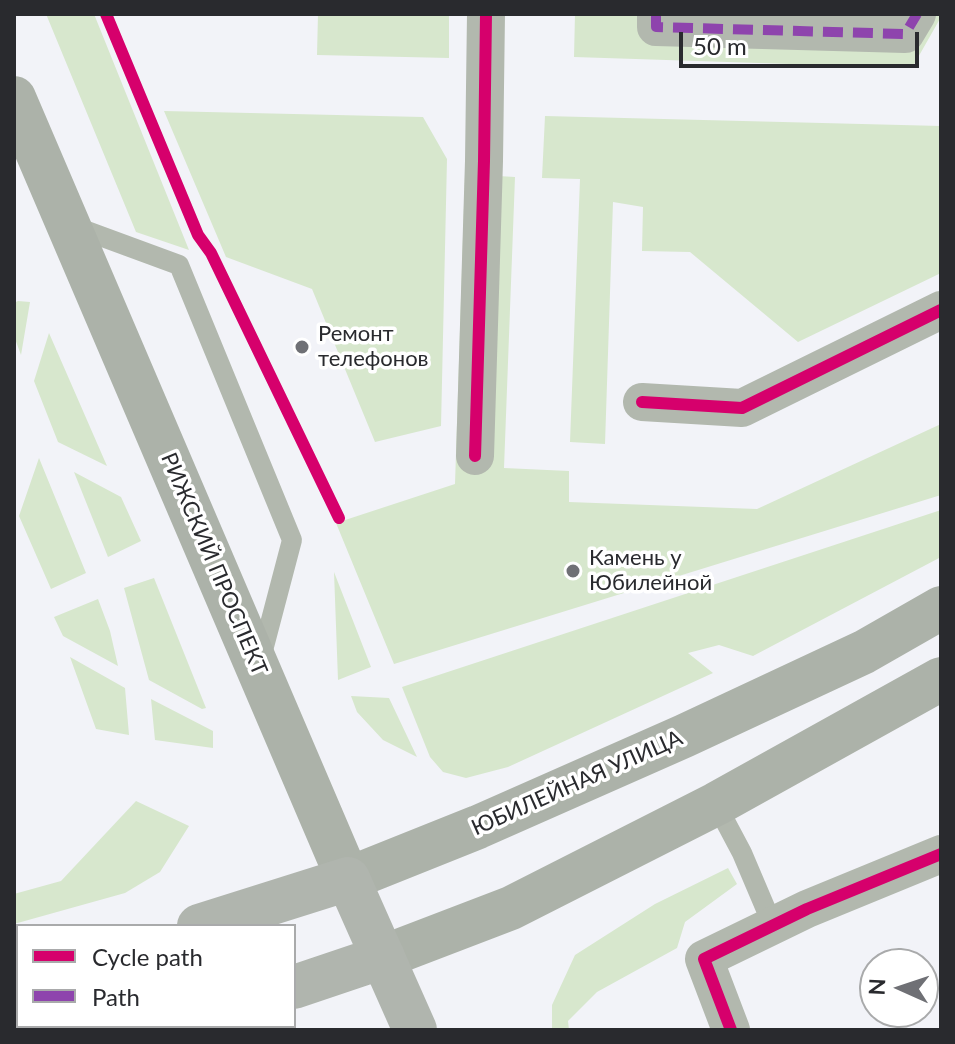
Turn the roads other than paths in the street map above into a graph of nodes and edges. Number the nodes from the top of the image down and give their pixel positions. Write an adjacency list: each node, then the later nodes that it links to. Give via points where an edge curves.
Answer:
1 (486, 14): 8 (street)
2 (656, 14): 3 (street, via 656,27 905,34)
3 (917, 14)
4 (14, 98): 5 (main road, РИЖСКИЙ ПРОСПЕКТ)
5 (68, 225): 10 (main road, РИЖСКИЙ ПРОСПЕКТ); 10 (lane, via 179,265 292,540)
6 (941, 310): 7 (street, via 742,408)
7 (642, 402)
8 (475, 456)
9 (941, 608): 14 (main road, ЮБИЛЕЙНАЯ УЛИЦА, via 864,652 684,736)
10 (259, 666): 14 (main road, РИЖСКИЙ ПРОСПЕКТ)
11 (941, 679): 12 (main road)
12 (716, 804): 16 (lane); 17 (main road, via 511,908)
13 (941, 854): 16 (street)
14 (348, 879): 15 (highway, ЮБИЛЕЙНАЯ УЛИЦА); 17 (highway, РИЖСКИЙ ПРОСПЕКТ)
15 (205, 924)
16 (773, 926): 20 (street, via 704,959)
17 (383, 957): 18 (highway); 19 (highway, РИЖСКИЙ ПРОСПЕКТ)
18 (296, 986)
19 (415, 1030)
20 (731, 1030)

